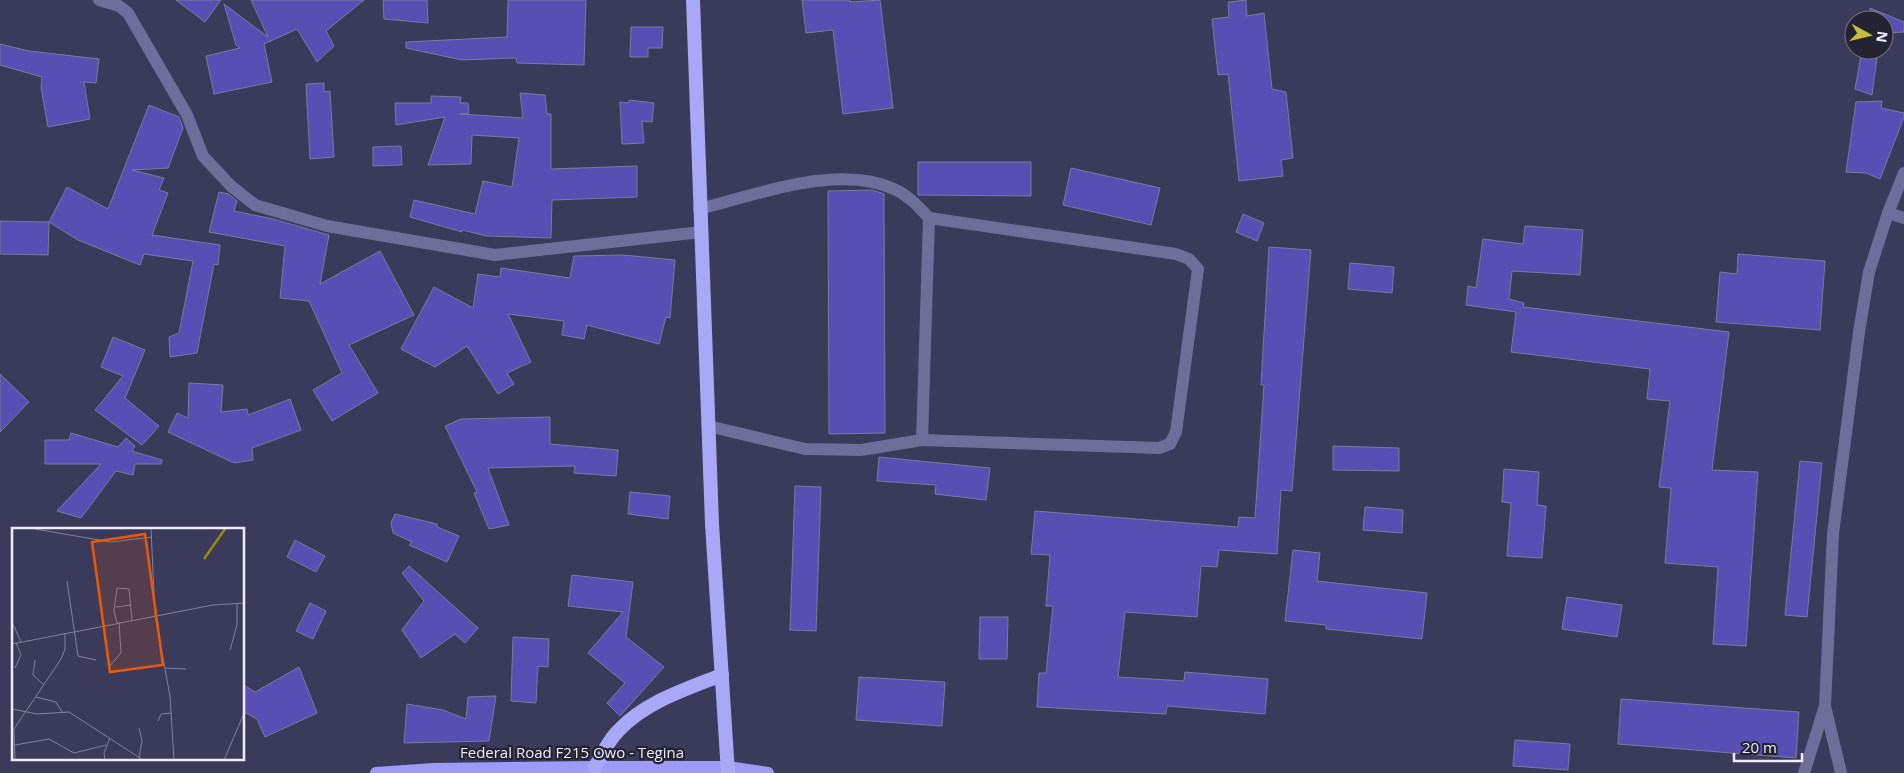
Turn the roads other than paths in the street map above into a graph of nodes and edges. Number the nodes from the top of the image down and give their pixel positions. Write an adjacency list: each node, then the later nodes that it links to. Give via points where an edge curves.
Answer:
1 (99, 0): 8 (street, via 119,6 128,13 187,115 203,156 231,186 255,205 327,226 495,255)
2 (693, 0): 4 (highway)
3 (1904, 173): 5 (street)
4 (700, 209): 6 (street, via 816,180 870,180 895,189); 8 (highway)
5 (1888, 213): 7 (street); 12 (street, via 1869,272 1848,406 1833,534)
6 (929, 218): 10 (street); 10 (street, via 1176,254 1189,259 1198,269 1176,432 1170,444 1159,448)
7 (1904, 218)
8 (701, 232): 9 (highway)
9 (708, 426): 10 (street, via 805,449 861,450); 11 (highway)
10 (922, 440)
11 (722, 675): 13 (highway, via 662,700 636,716 618,731); 14 (highway)
12 (1825, 706): 17 (street); 18 (street)
13 (595, 767): 14 (main road, Federal Road F215 Owo - Tegina); 15 (main road, Federal Road F215 Owo - Tegina)
14 (728, 770): 16 (main road, Federal Road F215 Owo - Tegina)
15 (376, 773)
16 (768, 773)
17 (1804, 773)
18 (1840, 773)

